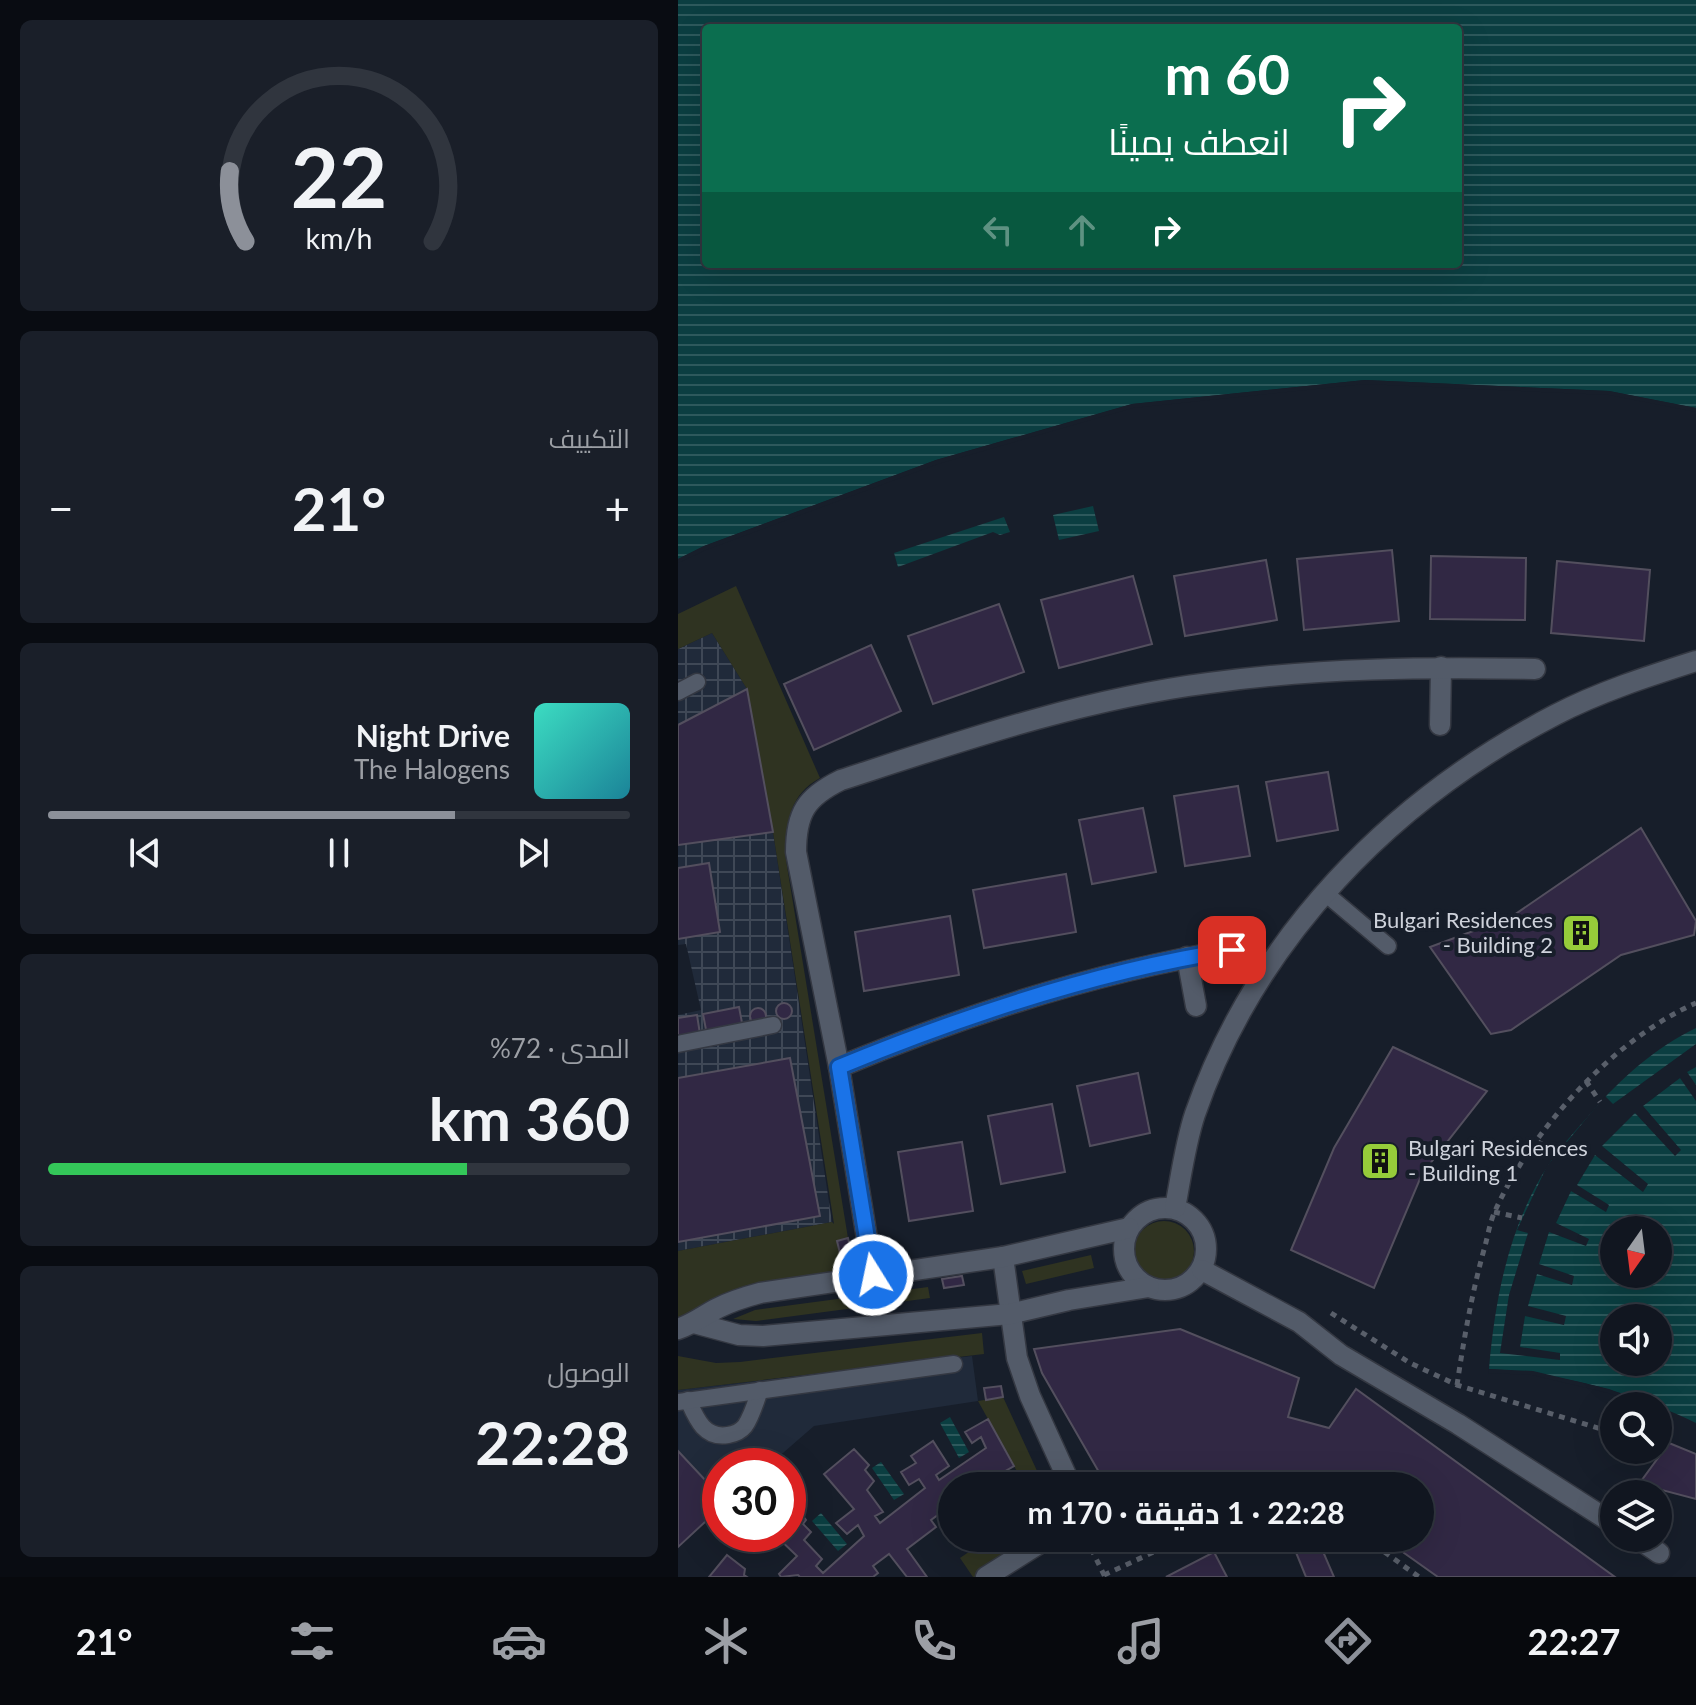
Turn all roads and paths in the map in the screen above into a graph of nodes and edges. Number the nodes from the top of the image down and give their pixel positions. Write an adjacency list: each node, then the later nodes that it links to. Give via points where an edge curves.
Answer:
1 (1696, 661): 7 (street, via 1557,713 1479,759 1407,812)
2 (1441, 667): 3 (street); 6 (street); 15 (street, via 1323,671 1207,683 1091,704 979,735 820,790 804,808 796,829 796,852)
3 (1535, 669)
4 (697, 682): 5 (lane)
5 (678, 692)
6 (1440, 725)
7 (1325, 893): 8 (lane); 20 (street, via 1269,963 1214,1064 1194,1117)
8 (1388, 946)
9 (1232, 950): 10 (street)
10 (1187, 957): 12 (street); 15 (street, via 988,1011)
11 (1696, 1003): 16 (path, via 1649,1028)
12 (1196, 1006)
13 (773, 1025): 14 (lane)
14 (678, 1044)
15 (839, 1067): 26 (street)
16 (1586, 1081): 17 (path); 18 (path)
17 (1600, 1102)
18 (1538, 1142): 19 (path); 21 (path)
19 (1557, 1153)
20 (1175, 1208): 23 (street, via 1149,1210); 25 (street, via 1187,1213 1204,1233)
21 (1494, 1212): 22 (path); 32 (path)
22 (1522, 1218)
23 (1129, 1228): 24 (street); 27 (street, via 1124,1256 1137,1279)
24 (1003, 1257): 26 (street); 29 (street)
25 (1202, 1270): 27 (street, via 1173,1290); 37 (street, via 1299,1322 1341,1355)
26 (873, 1275): 30 (street, via 737,1299)
27 (1149, 1287): 29 (street)
28 (1331, 1313): 32 (path, via 1410,1363)
29 (1010, 1314): 30 (street, via 763,1336); 36 (street, via 1030,1396)
30 (686, 1326)
31 (954, 1364): 33 (lane)
32 (1457, 1385): 35 (path)
33 (760, 1390): 34 (lane); 34 (lane, via 745,1426 725,1436 705,1429)
34 (683, 1401)
35 (1600, 1429)
36 (1065, 1472)
37 (1600, 1515)
38 (1026, 1552): 43 (street)
39 (1093, 1552): 42 (path)
40 (1155, 1552): 42 (path)
41 (1384, 1552): 44 (path)
42 (1104, 1576)
43 (986, 1577)
44 (1419, 1577)

